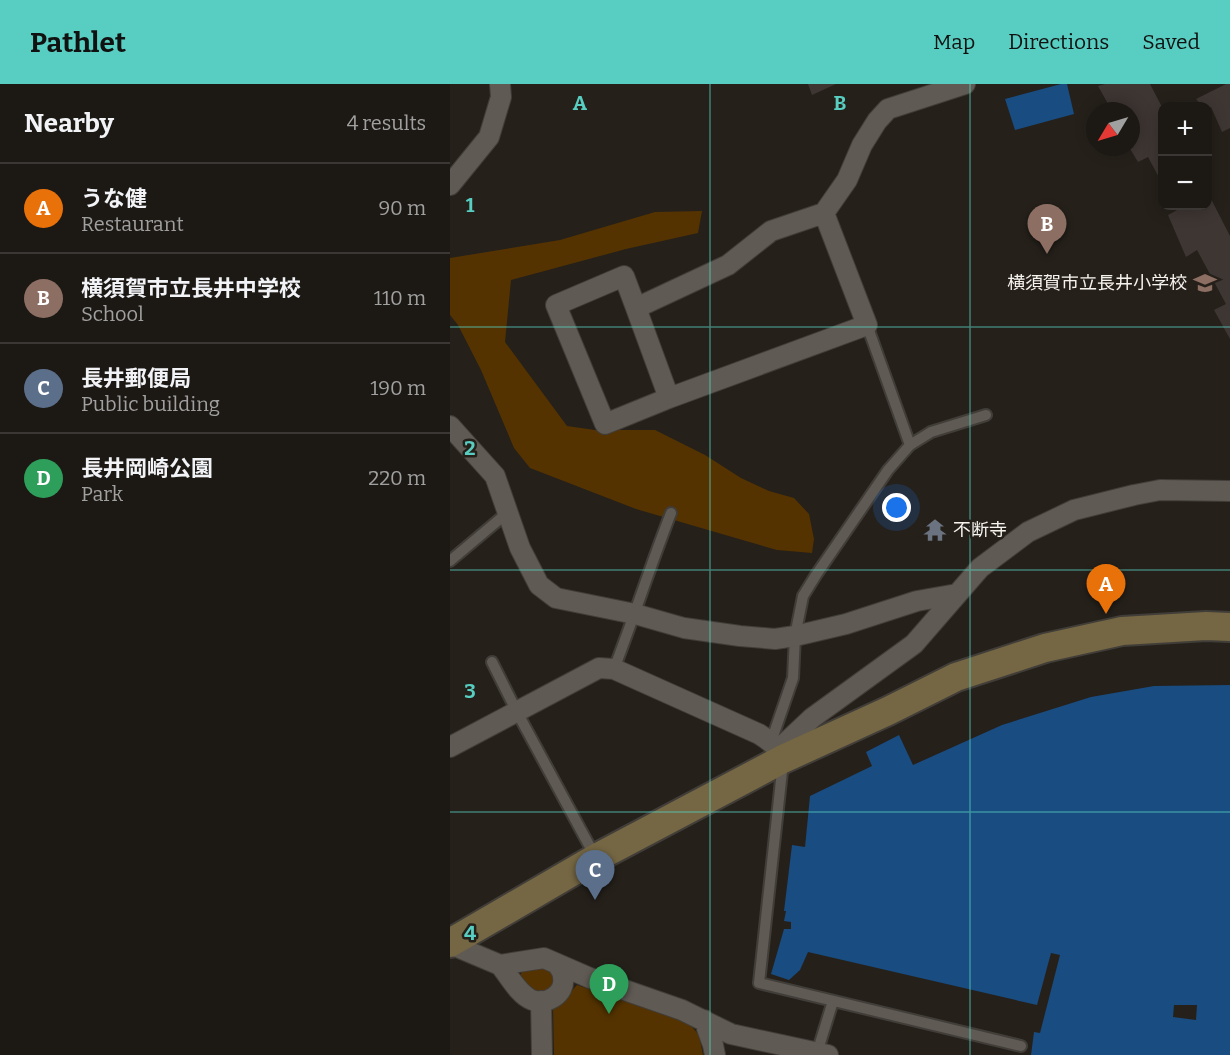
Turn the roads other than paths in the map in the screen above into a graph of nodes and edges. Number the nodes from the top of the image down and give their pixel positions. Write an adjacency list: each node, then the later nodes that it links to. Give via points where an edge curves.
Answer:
1 (500, 84): 3 (street, via 501,97 489,137)
2 (958, 85): 4 (street, via 888,109 862,145 847,180)
3 (450, 185)
4 (824, 213): 5 (street, via 771,231 728,265); 6 (street)
5 (636, 308): 7 (street); 7 (street, via 624,276 556,305 604,424)
6 (867, 325): 7 (street); 10 (lane)
7 (669, 398)
8 (986, 416): 10 (lane, via 932,432)
9 (450, 426): 12 (street, via 495,476)
10 (910, 445): 18 (lane, via 888,470 803,596)
11 (1230, 491): 15 (street, via 1160,490 1074,510 1028,532 981,568)
12 (507, 513): 14 (lane); 16 (street, via 539,585 556,598)
13 (671, 513): 16 (lane)
14 (450, 561)
15 (957, 594): 18 (street, via 917,601); 23 (street, via 914,644 804,725)
16 (635, 614): 18 (street, via 684,628 740,636); 20 (lane)
17 (1230, 627): 23 (street, via 1122,631 1045,648 956,677 888,711)
18 (795, 636): 23 (lane, via 793,678)
19 (492, 662): 21 (lane)
20 (614, 669): 21 (street, via 599,668); 23 (street, via 759,734)
21 (518, 711): 22 (street); 24 (lane)
22 (450, 747)
23 (778, 750): 24 (street); 31 (lane, via 759,983)
24 (596, 858): 25 (street)
25 (450, 944): 27 (street)
26 (557, 964): 27 (street, via 544,958); 28 (street); 29 (street, via 564,978)
27 (500, 965): 30 (street, via 522,993)
28 (590, 978): 29 (street); 32 (street)
29 (562, 988): 30 (street, via 555,997)
30 (541, 1001): 35 (street)
31 (833, 1001): 33 (lane); 34 (lane)
32 (704, 1020): 34 (street, via 731,1034); 36 (street)
33 (1021, 1046)
34 (823, 1054)
35 (542, 1055)
36 (715, 1055)

